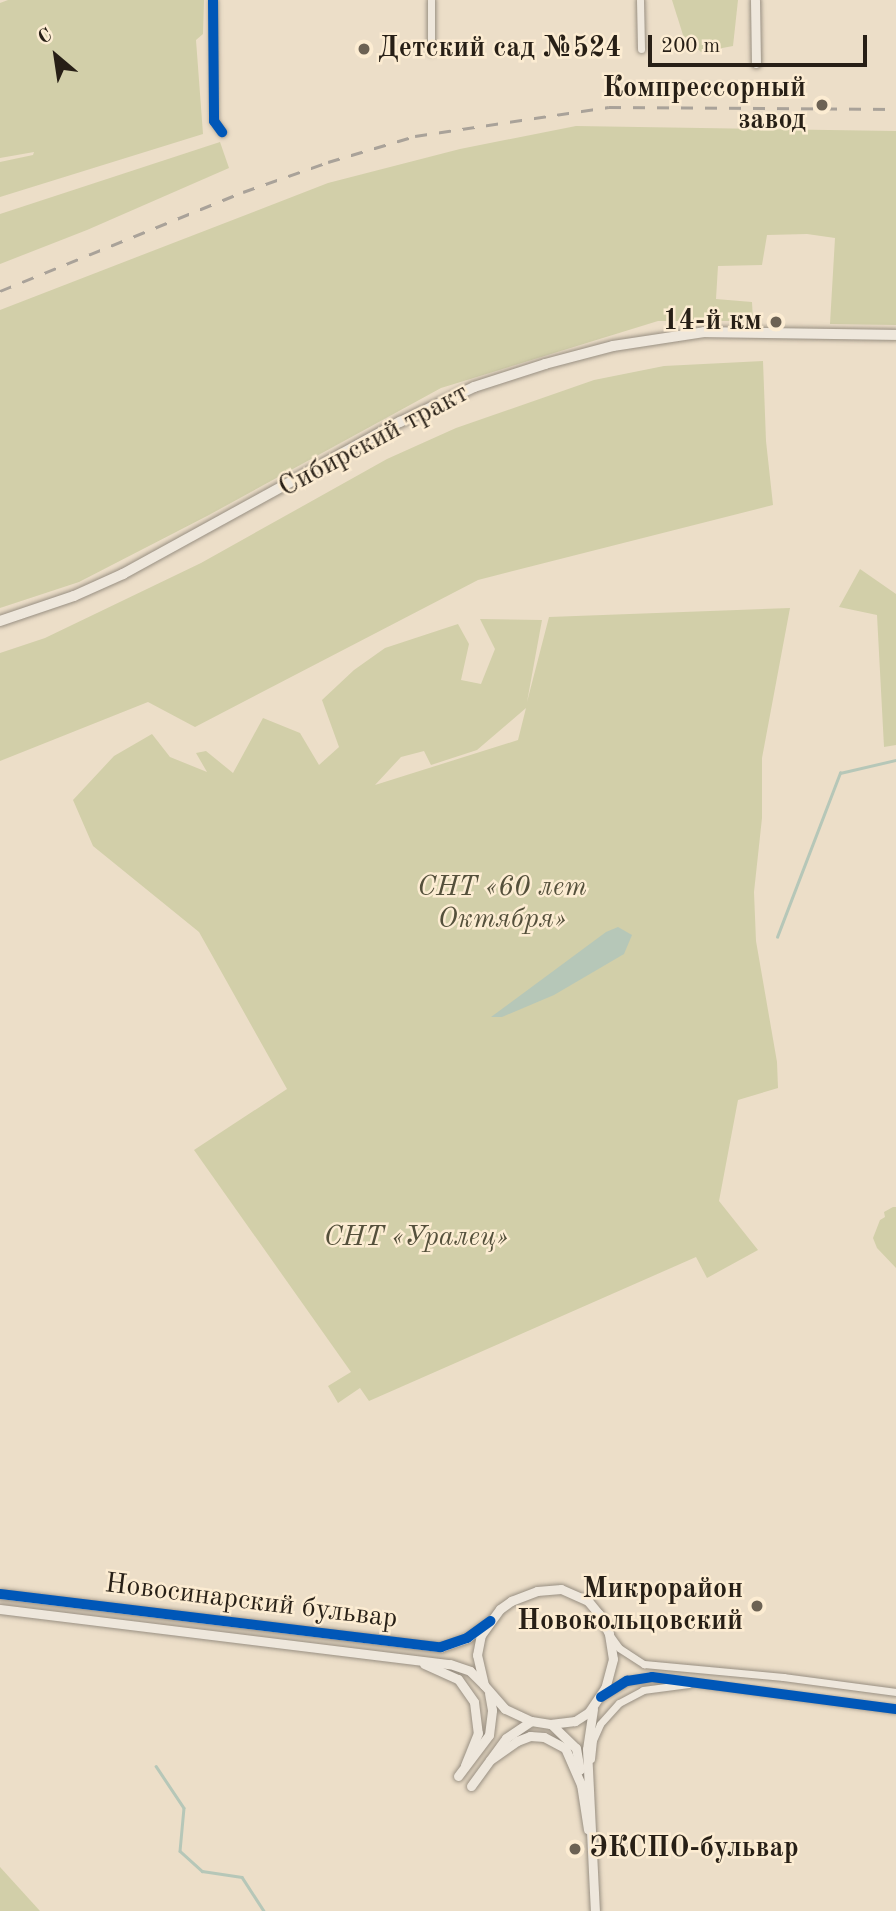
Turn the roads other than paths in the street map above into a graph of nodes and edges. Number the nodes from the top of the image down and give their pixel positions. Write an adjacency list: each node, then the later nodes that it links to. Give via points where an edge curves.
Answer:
1 (213, 0): 8 (street, via 214,121)
2 (431, 0): 6 (street)
3 (640, 0): 5 (street)
4 (755, 0): 7 (street)
5 (641, 50)
6 (431, 51)
7 (756, 63)
8 (222, 132)
9 (896, 335): 10 (main road, Сибирский тракт, via 704,332 613,346 533,368 474,387 400,422 123,574)
10 (0, 621)
11 (0, 1594): 13 (street, Новосинарский бульвар, via 441,1647 467,1638)
12 (0, 1609): 15 (street, Новосинарский бульвар)
13 (490, 1621): 14 (street, via 511,1601 537,1591 561,1589 588,1601); 17 (street, via 478,1645)
14 (608, 1634): 18 (street, via 619,1648 644,1664); 19 (street, via 611,1669)
15 (413, 1659): 17 (street, Новосинарский бульвар, via 459,1666); 25 (street, via 457,1679 471,1695 478,1733)
16 (704, 1683): 19 (street, via 640,1678); 21 (street); 26 (street, via 655,1688 619,1703 596,1732)
17 (486, 1688): 22 (street, via 505,1709); 25 (street, via 492,1710 489,1735)
18 (896, 1692)
19 (601, 1696): 20 (street)
20 (593, 1707): 23 (street, via 575,1721); 26 (street, via 588,1734)
21 (896, 1709)
22 (531, 1721): 23 (street); 24 (street, via 506,1738)
23 (550, 1724): 29 (street, via 576,1748)
24 (490, 1760): 28 (street); 29 (street, via 517,1741 544,1737 565,1748)
25 (465, 1766): 27 (street)
26 (590, 1770): 30 (street)
27 (458, 1776)
28 (471, 1786)
29 (582, 1787): 30 (street)
30 (590, 1835): 31 (street)
31 (595, 1911)

